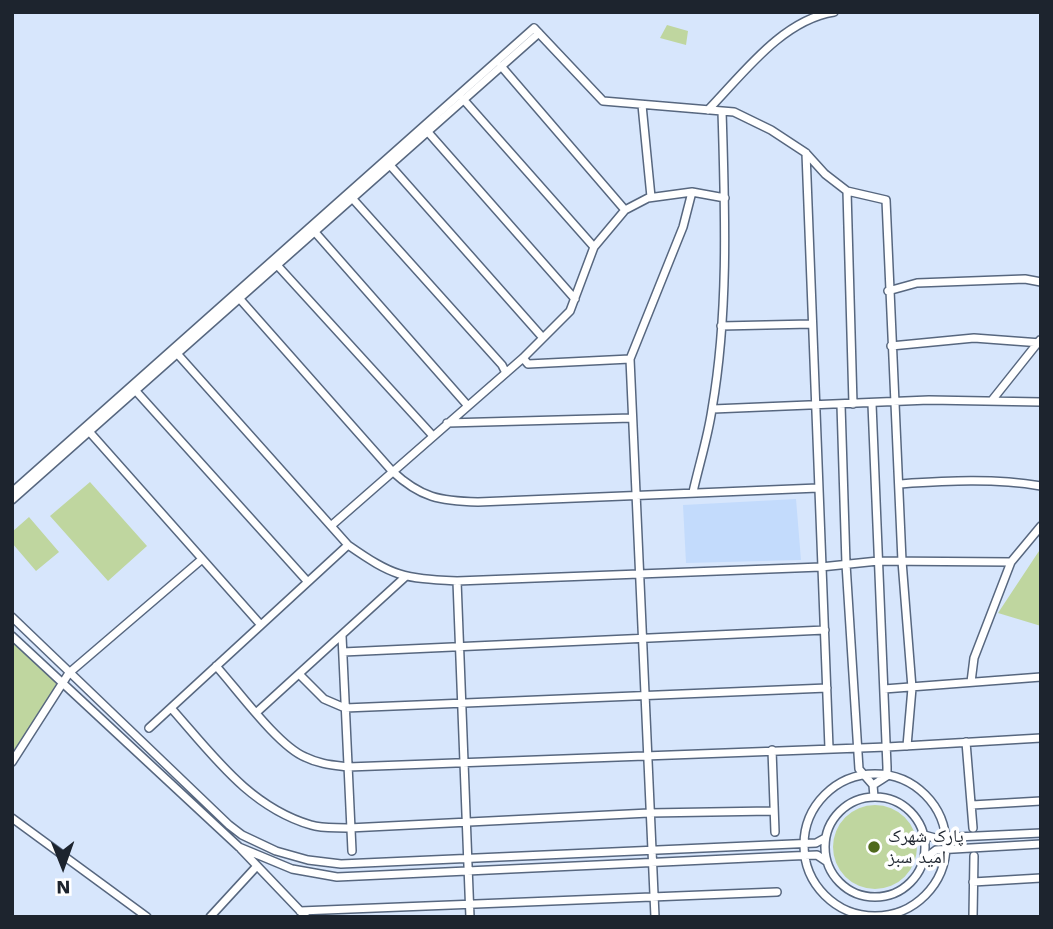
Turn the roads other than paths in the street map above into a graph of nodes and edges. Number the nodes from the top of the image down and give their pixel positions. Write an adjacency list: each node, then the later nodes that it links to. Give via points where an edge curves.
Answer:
1 (834, 12): 6 (street, via 803,21)
2 (537, 30): 3 (street); 5 (street, via 603,101); 29 (street)
3 (501, 66): 4 (street); 16 (street)
4 (463, 99): 8 (street); 18 (street)
5 (642, 105): 6 (street); 13 (street)
6 (708, 110): 7 (street)
7 (722, 111): 9 (street, via 734,111); 15 (street)
8 (427, 131): 10 (street); 23 (street)
9 (806, 153): 11 (street); 24 (street)
10 (389, 164): 14 (street); 26 (street)
11 (847, 191): 21 (street, via 886,200); 37 (street)
12 (692, 192): 13 (street); 15 (street); 31 (street, via 683,227)
13 (651, 197): 16 (street)
14 (352, 198): 17 (street); 32 (street)
15 (725, 198): 25 (street)
16 (625, 210): 18 (street)
17 (314, 231): 19 (street); 41 (street)
18 (594, 247): 23 (street)
19 (277, 265): 22 (street); 46 (street)
20 (1041, 282): 21 (street, via 917,283)
21 (888, 291): 28 (street)
22 (239, 298): 29 (street); 47 (street)
23 (575, 299): 26 (street, via 570,311)
24 (811, 324): 25 (street); 39 (street)
25 (721, 326): 42 (street)
26 (543, 338): 30 (street)
27 (1040, 341): 28 (street, via 974,338); 34 (street)
28 (891, 346): 35 (street)
29 (175, 351): 33 (street); 45 (street); 55 (street)
30 (523, 358): 31 (street, via 528,364); 32 (street)
31 (629, 359): 43 (street)
32 (506, 373): 41 (street)
33 (135, 390): 45 (street); 66 (street)
34 (993, 399): 35 (street); 36 (street)
35 (898, 401): 38 (street); 48 (street)
36 (1041, 402)
37 (853, 404): 38 (street); 40 (street)
38 (872, 404): 59 (street)
39 (815, 405): 40 (street); 42 (street); 50 (street)
40 (841, 405): 62 (street)
41 (468, 406): 44 (street)
42 (713, 409): 52 (street)
43 (632, 418): 44 (street); 53 (street)
44 (447, 423): 46 (street)
45 (87, 429): 51 (street); 54 (street); 58 (street)
46 (433, 436): 47 (street)
47 (392, 471): 53 (street, via 409,487 440,501); 55 (street)
48 (900, 484): 49 (street, via 959,480); 60 (street)
49 (1041, 486)
50 (818, 488): 52 (street); 63 (street)
51 (12, 492)
52 (693, 492): 53 (street)
53 (635, 495): 64 (street)
54 (12, 500)
55 (332, 525): 57 (street)
56 (1041, 526): 61 (street)
57 (348, 545): 65 (street); 66 (street)
58 (201, 560): 69 (street); 77 (street)
59 (878, 561): 60 (street); 62 (street); 84 (street)
60 (902, 561): 61 (street); 83 (street)
61 (1011, 562): 81 (street, via 974,658)
62 (846, 564): 63 (street); 94 (street)
63 (821, 567): 64 (street); 70 (street)
64 (641, 575): 67 (street); 73 (street)
65 (404, 578): 67 (street); 72 (street)
66 (307, 581): 69 (street)
67 (457, 582): 74 (street)
68 (12, 617): 77 (street)
69 (260, 624): 76 (street)
70 (825, 629): 73 (street); 82 (street)
71 (12, 636): 80 (street)
72 (342, 636): 75 (street); 78 (street)
73 (642, 639): 74 (street); 85 (street)
74 (460, 648): 75 (street); 86 (street)
75 (342, 652): 88 (street)
76 (216, 666): 87 (street); 89 (street)
77 (69, 673): 80 (street); 128 (street, via 229,825 276,851 341,864)
78 (299, 674): 88 (street, via 324,699); 89 (street)
79 (1041, 677): 81 (street)
80 (61, 682): 99 (street); 121 (street)
81 (971, 682): 83 (street)
82 (827, 688): 85 (street); 96 (street)
83 (912, 688): 84 (street); 93 (street)
84 (884, 689): 95 (street)
85 (644, 696): 86 (street); 98 (street)
86 (462, 705): 88 (street); 100 (street)
87 (171, 708): 90 (street); 112 (street, via 241,786 276,811 314,826)
88 (345, 708): 101 (street)
89 (257, 712): 101 (street, via 302,757)
90 (149, 728)
91 (1041, 738): 92 (street)
92 (966, 742): 93 (street); 107 (street)
93 (907, 746): 95 (street)
94 (857, 747): 95 (street); 96 (street); 102 (street, via 859,769)
95 (887, 747): 103 (street)
96 (829, 748): 97 (street)
97 (772, 750): 98 (street); 108 (street)
98 (647, 754): 100 (street); 109 (street)
99 (12, 762)
100 (464, 763): 101 (street); 111 (street)
101 (348, 767): 112 (street)
102 (865, 775): 103 (street); 104 (street); 119 (street, via 839,785 818,803)
103 (887, 776): 104 (street); 117 (street, via 907,782 929,799)
104 (873, 785): 105 (street)
105 (874, 797): 116 (street, via 907,808); 118 (street, via 842,808)
106 (1041, 801): 107 (street)
107 (972, 805): 113 (street)
108 (772, 811): 109 (street); 114 (street)
109 (649, 813): 111 (street); 123 (street)
110 (12, 818): 143 (street)
111 (467, 822): 112 (street); 128 (street)
112 (349, 828): 124 (street)
113 (973, 828)
114 (775, 832)
115 (1041, 832): 117 (street)
116 (924, 835): 117 (street); 127 (street)
117 (946, 837): 122 (street)
118 (825, 838): 119 (street); 130 (street)
119 (804, 843): 123 (street); 125 (street)
120 (1041, 844): 122 (street)
121 (239, 846): 131 (street); 132 (street, via 292,869 337,877)
122 (946, 849): 127 (street); 140 (street, via 930,890)
123 (652, 850): 128 (street); 129 (street)
124 (352, 851)
125 (805, 855): 129 (street); 130 (street); 141 (street, via 815,883 825,895)
126 (974, 856): 134 (street)
127 (924, 859): 137 (street, via 907,885)
128 (468, 860): 132 (street)
129 (653, 861): 132 (street); 136 (street)
130 (826, 861): 137 (street, via 832,874 852,892)
131 (256, 867): 139 (street); 144 (street)
132 (468, 871): 138 (street)
133 (1041, 878): 134 (street)
134 (973, 882): 147 (street)
135 (777, 892): 136 (street)
136 (654, 896): 138 (street); 146 (street)
137 (878, 897): 142 (street)
138 (470, 906): 139 (street); 145 (street)
139 (303, 914)
140 (894, 915): 142 (street)
141 (862, 916): 142 (street)
142 (880, 916)
143 (147, 917)
144 (211, 917)
145 (470, 917)
146 (655, 917)
147 (973, 917)

